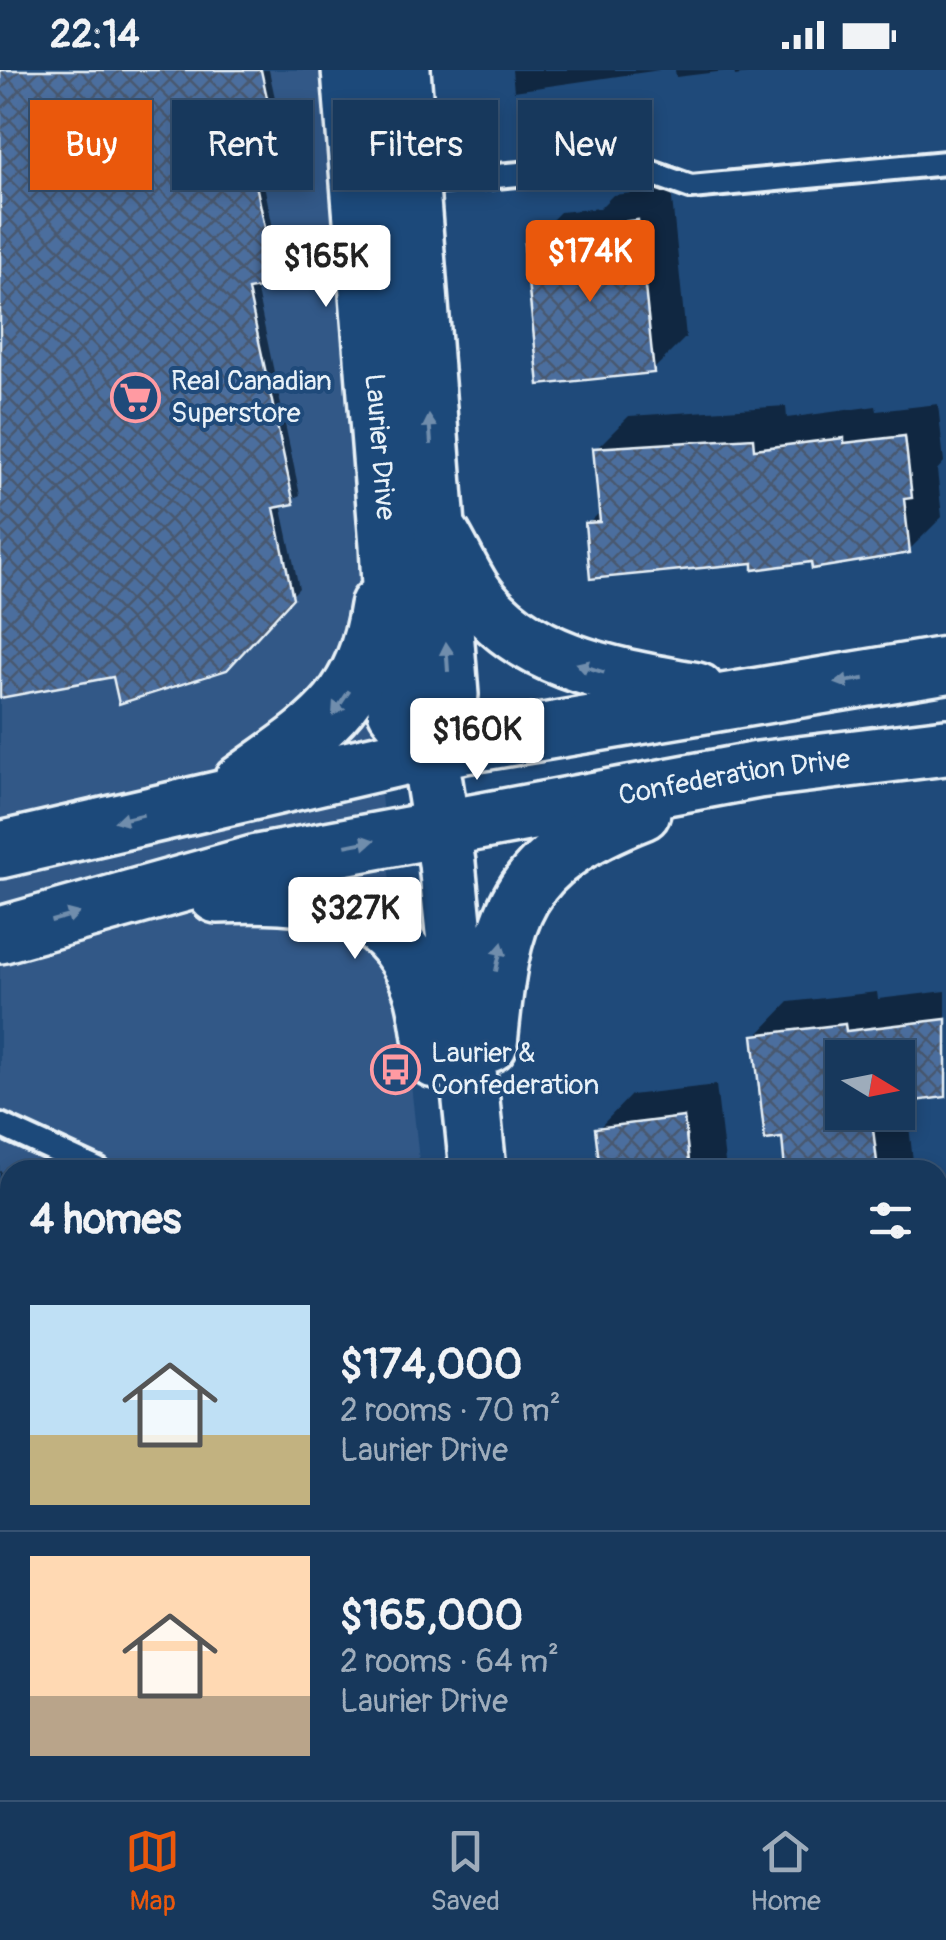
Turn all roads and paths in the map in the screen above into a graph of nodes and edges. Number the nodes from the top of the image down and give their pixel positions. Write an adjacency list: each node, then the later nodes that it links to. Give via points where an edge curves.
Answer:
1 (350, 70): 7 (main road, Laurier Drive)
2 (402, 70): 3 (main road, Laurier Drive)
3 (404, 100)
4 (946, 164): 5 (lane, via 692,187 626,164)
5 (498, 176)
6 (411, 190): 7 (main road, Laurier Drive, one-way to 6)
7 (412, 536): 9 (main road, one-way to 7, via 625,679 551,654 501,622); 11 (main road, Laurier Drive, via 396,710); 13 (main road, one-way to 13, via 350,690 331,718)
8 (946, 665): 9 (main road, one-way to 9)
9 (754, 696): 11 (main road)
10 (946, 747): 12 (main road, Confederation Drive)
11 (429, 751): 13 (main road); 14 (main road)
12 (758, 770): 14 (main road, Confederation Drive); 21 (main road, one-way to 12, via 497,960 508,919 529,883 580,838)
13 (224, 796): 15 (main road, one-way to 15)
14 (440, 827): 16 (main road, Confederation Drive, one-way to 14, via 257,862); 22 (main road)
15 (0, 850)
16 (129, 898): 17 (main road, Confederation Drive, one-way to 16); 20 (main road, via 262,892 340,903 376,923 406,951 423,992 434,1058)
17 (0, 936)
18 (0, 1125): 19 (lane)
19 (76, 1160)
20 (475, 1160)
21 (477, 1160)
22 (477, 1160)

